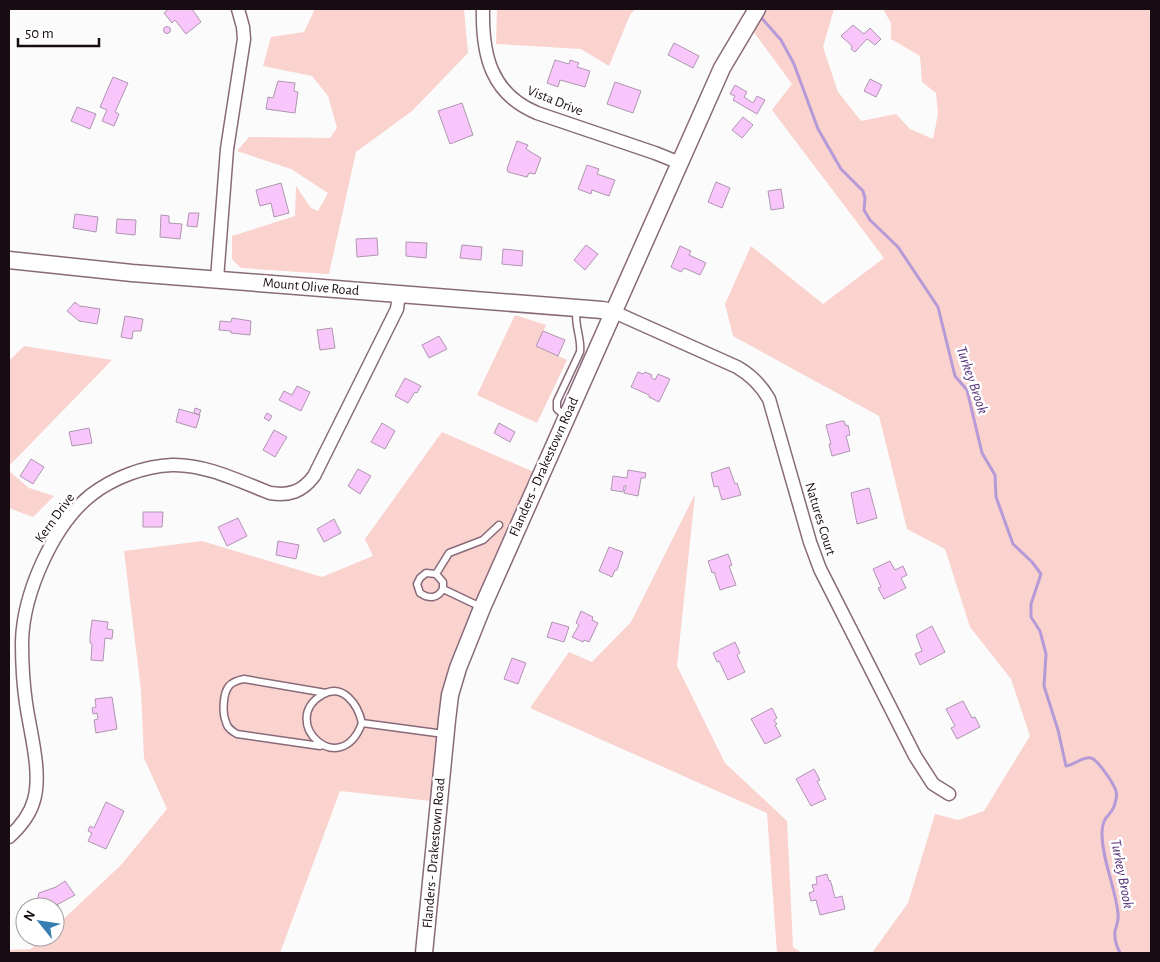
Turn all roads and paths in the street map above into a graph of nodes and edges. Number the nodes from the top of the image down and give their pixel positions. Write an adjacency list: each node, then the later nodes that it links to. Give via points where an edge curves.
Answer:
1 (238, 9): 6 (street, via 244,39 227,148)
2 (482, 9): 4 (street, Vista Drive, via 486,57 503,89 520,105)
3 (757, 9): 4 (street, Flanders - Drakestown Road, via 722,68)
4 (680, 163): 9 (street, Flanders - Drakestown Road)
5 (9, 260): 6 (street, Mount Olive Road)
6 (217, 279): 7 (street, Mount Olive Road)
7 (399, 294): 8 (street, Mount Olive Road); 20 (street, Kern Drive, via 397,310 365,376 314,476 303,488 289,494 277,494 191,467 156,467 139,471 97,491 66,523 49,549 33,585 23,629 24,685 37,773 36,788 28,814)
8 (577, 308): 9 (street, Mount Olive Road); 10 (lane, via 580,352 557,401 557,408)
9 (614, 312): 10 (street, Flanders - Drakestown Road); 19 (street, Natures Court, via 738,367 764,392 820,569 915,756 933,784)
10 (566, 416): 14 (street, Flanders - Drakestown Road)
11 (499, 525): 12 (lane, via 478,543 449,553)
12 (436, 574): 13 (lane, via 443,582); 13 (lane, via 428,573 420,578 418,592 430,598)
13 (443, 589): 14 (lane)
14 (482, 608): 17 (street, Flanders - Drakestown Road, via 450,695)
15 (326, 693): 16 (lane, via 351,699); 18 (lane, via 314,702 307,716 312,736); 18 (lane, via 238,680 229,686 224,705 228,728 237,734)
16 (362, 723): 17 (lane); 18 (lane, via 349,743 336,747)
17 (445, 734): 21 (street, Flanders - Drakestown Road)
18 (321, 746)
19 (949, 794)
20 (9, 837)
21 (424, 953)

